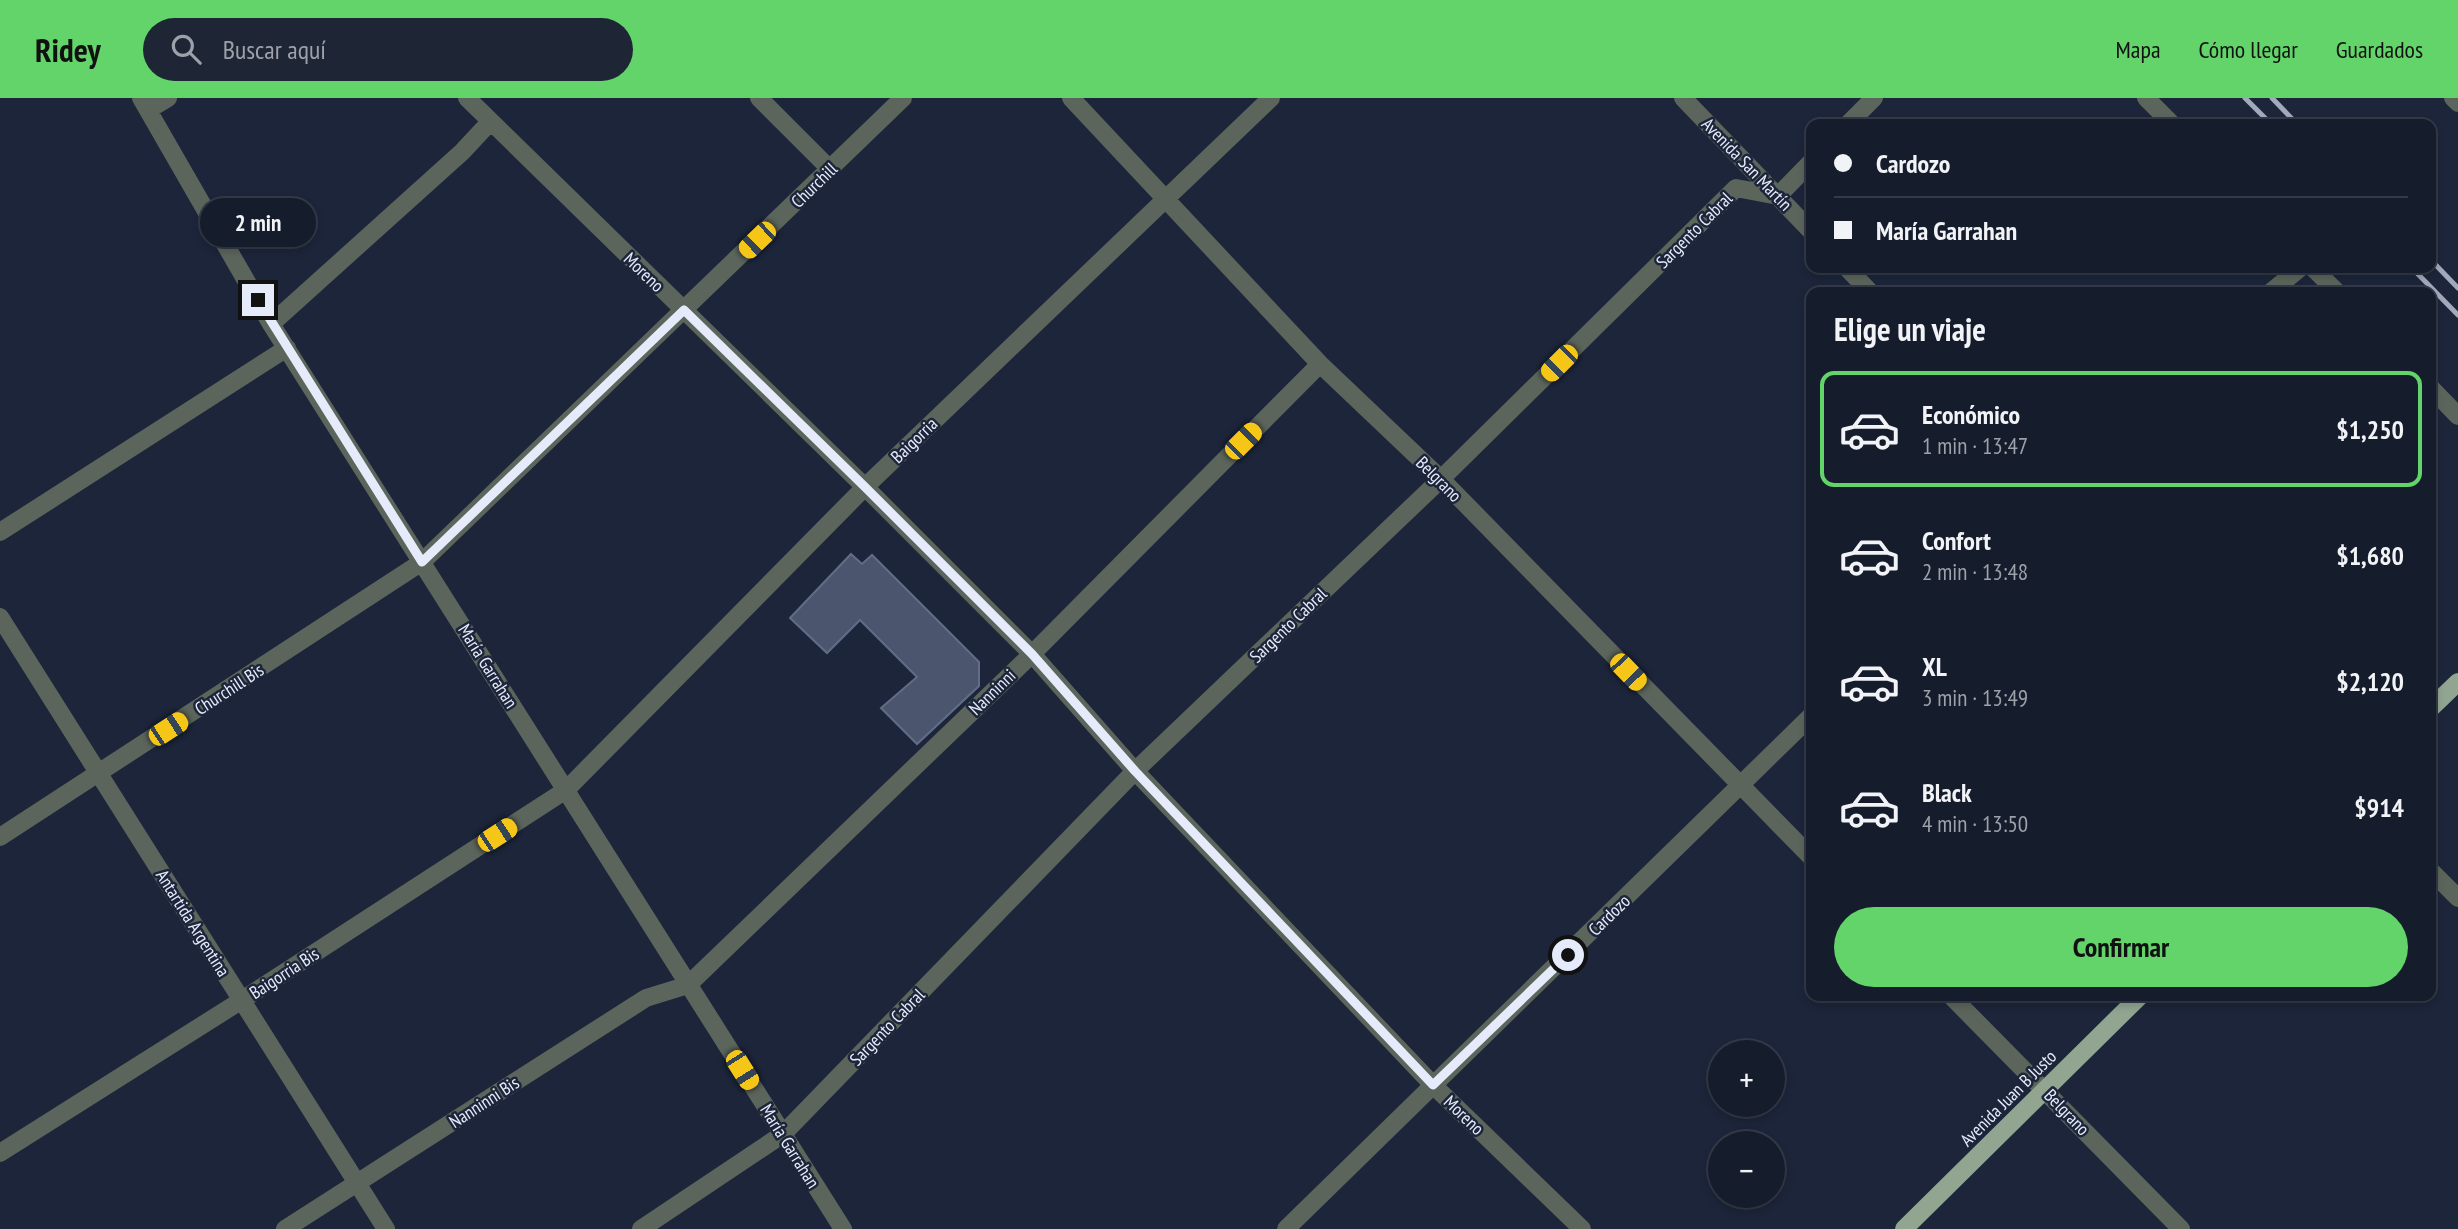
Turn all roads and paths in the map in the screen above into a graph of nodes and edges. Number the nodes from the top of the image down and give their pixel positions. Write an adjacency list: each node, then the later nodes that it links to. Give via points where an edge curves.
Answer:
1 (168, 98): 12 (street)
2 (467, 98): 15 (street, Moreno)
3 (759, 98): 17 (street)
4 (904, 98): 17 (street, Churchill)
5 (1070, 98): 19 (street, Belgrano)
6 (1271, 98): 19 (street, Baigorria)
7 (1683, 98): 18 (street, Avenida San Martín)
8 (1874, 98): 13 (street)
9 (2146, 98): 14 (street)
10 (2453, 98): 11 (street)
11 (2458, 103)
12 (145, 104): 28 (street, María Garrahan)
13 (1853, 119)
14 (2167, 119)
15 (491, 122): 27 (street, Moreno); 28 (street)
16 (1806, 167): 18 (street)
17 (830, 169): 27 (street, Churchill)
18 (1778, 197): 20 (street, Avenida San Martín); 33 (street, Sargento Cabral, via 1736,188)
19 (1164, 199): 30 (street, Belgrano); 34 (street, Baigorria)
20 (1806, 226)
21 (1852, 273): 24 (street)
22 (2294, 273): 25 (street)
23 (2318, 273): 26 (street)
24 (1865, 287)
25 (2277, 287)
26 (2332, 287)
27 (684, 310): 34 (street, Moreno); 36 (street, Churchill)
28 (271, 324): 29 (street, María Garrahan)
29 (287, 348): 35 (street); 36 (street, María Garrahan)
30 (1320, 363): 33 (street, Belgrano); 38 (street, Nanninni)
31 (2436, 393): 32 (street)
32 (2458, 416)
33 (1441, 479): 42 (street, Sargento Cabral); 44 (street, Belgrano)
34 (865, 487): 38 (street, Moreno); 45 (street, Baigorria)
35 (0, 532)
36 (422, 562): 43 (street, Churchill Bis); 45 (street, María Garrahan)
37 (0, 618): 43 (street, Antartida Argentina)
38 (1032, 654): 42 (street, Moreno); 50 (street, Nanninni)
39 (2458, 682): 40 (main road)
40 (2436, 703)
41 (1806, 721): 44 (street, Cardozo)
42 (1135, 771): 54 (street, Moreno); 56 (street, Sargento Cabral)
43 (99, 774): 46 (street, Churchill Bis); 51 (street, Antartida Argentina)
44 (1741, 787): 47 (street, Belgrano); 54 (street, Cardozo)
45 (566, 790): 50 (street, María Garrahan); 51 (street, Baigorria Bis)
46 (0, 837)
47 (1806, 852)
48 (2436, 876): 49 (street)
49 (2458, 898)
50 (688, 985): 56 (street, María Garrahan); 58 (street, Nanninni Bis, via 646,998)
51 (242, 1000): 57 (street, Baigorria Bis); 58 (street, Antartida Argentina)
52 (1956, 1001): 55 (street, Belgrano)
53 (2135, 1001): 55 (main road, Avenida Juan B Justo)
54 (1433, 1085): 63 (street, Cardozo); 64 (street, Moreno)
55 (2046, 1090): 65 (main road, Avenida Juan B Justo); 66 (street, Belgrano)
56 (783, 1134): 61 (street, Sargento Cabral); 62 (street, María Garrahan)
57 (0, 1153)
58 (357, 1183): 59 (street, Nanninni Bis); 60 (street, Antartida Argentina)
59 (285, 1229)
60 (386, 1229)
61 (640, 1229)
62 (843, 1229)
63 (1286, 1229)
64 (1582, 1229)
65 (1904, 1229)
66 (2180, 1229)

